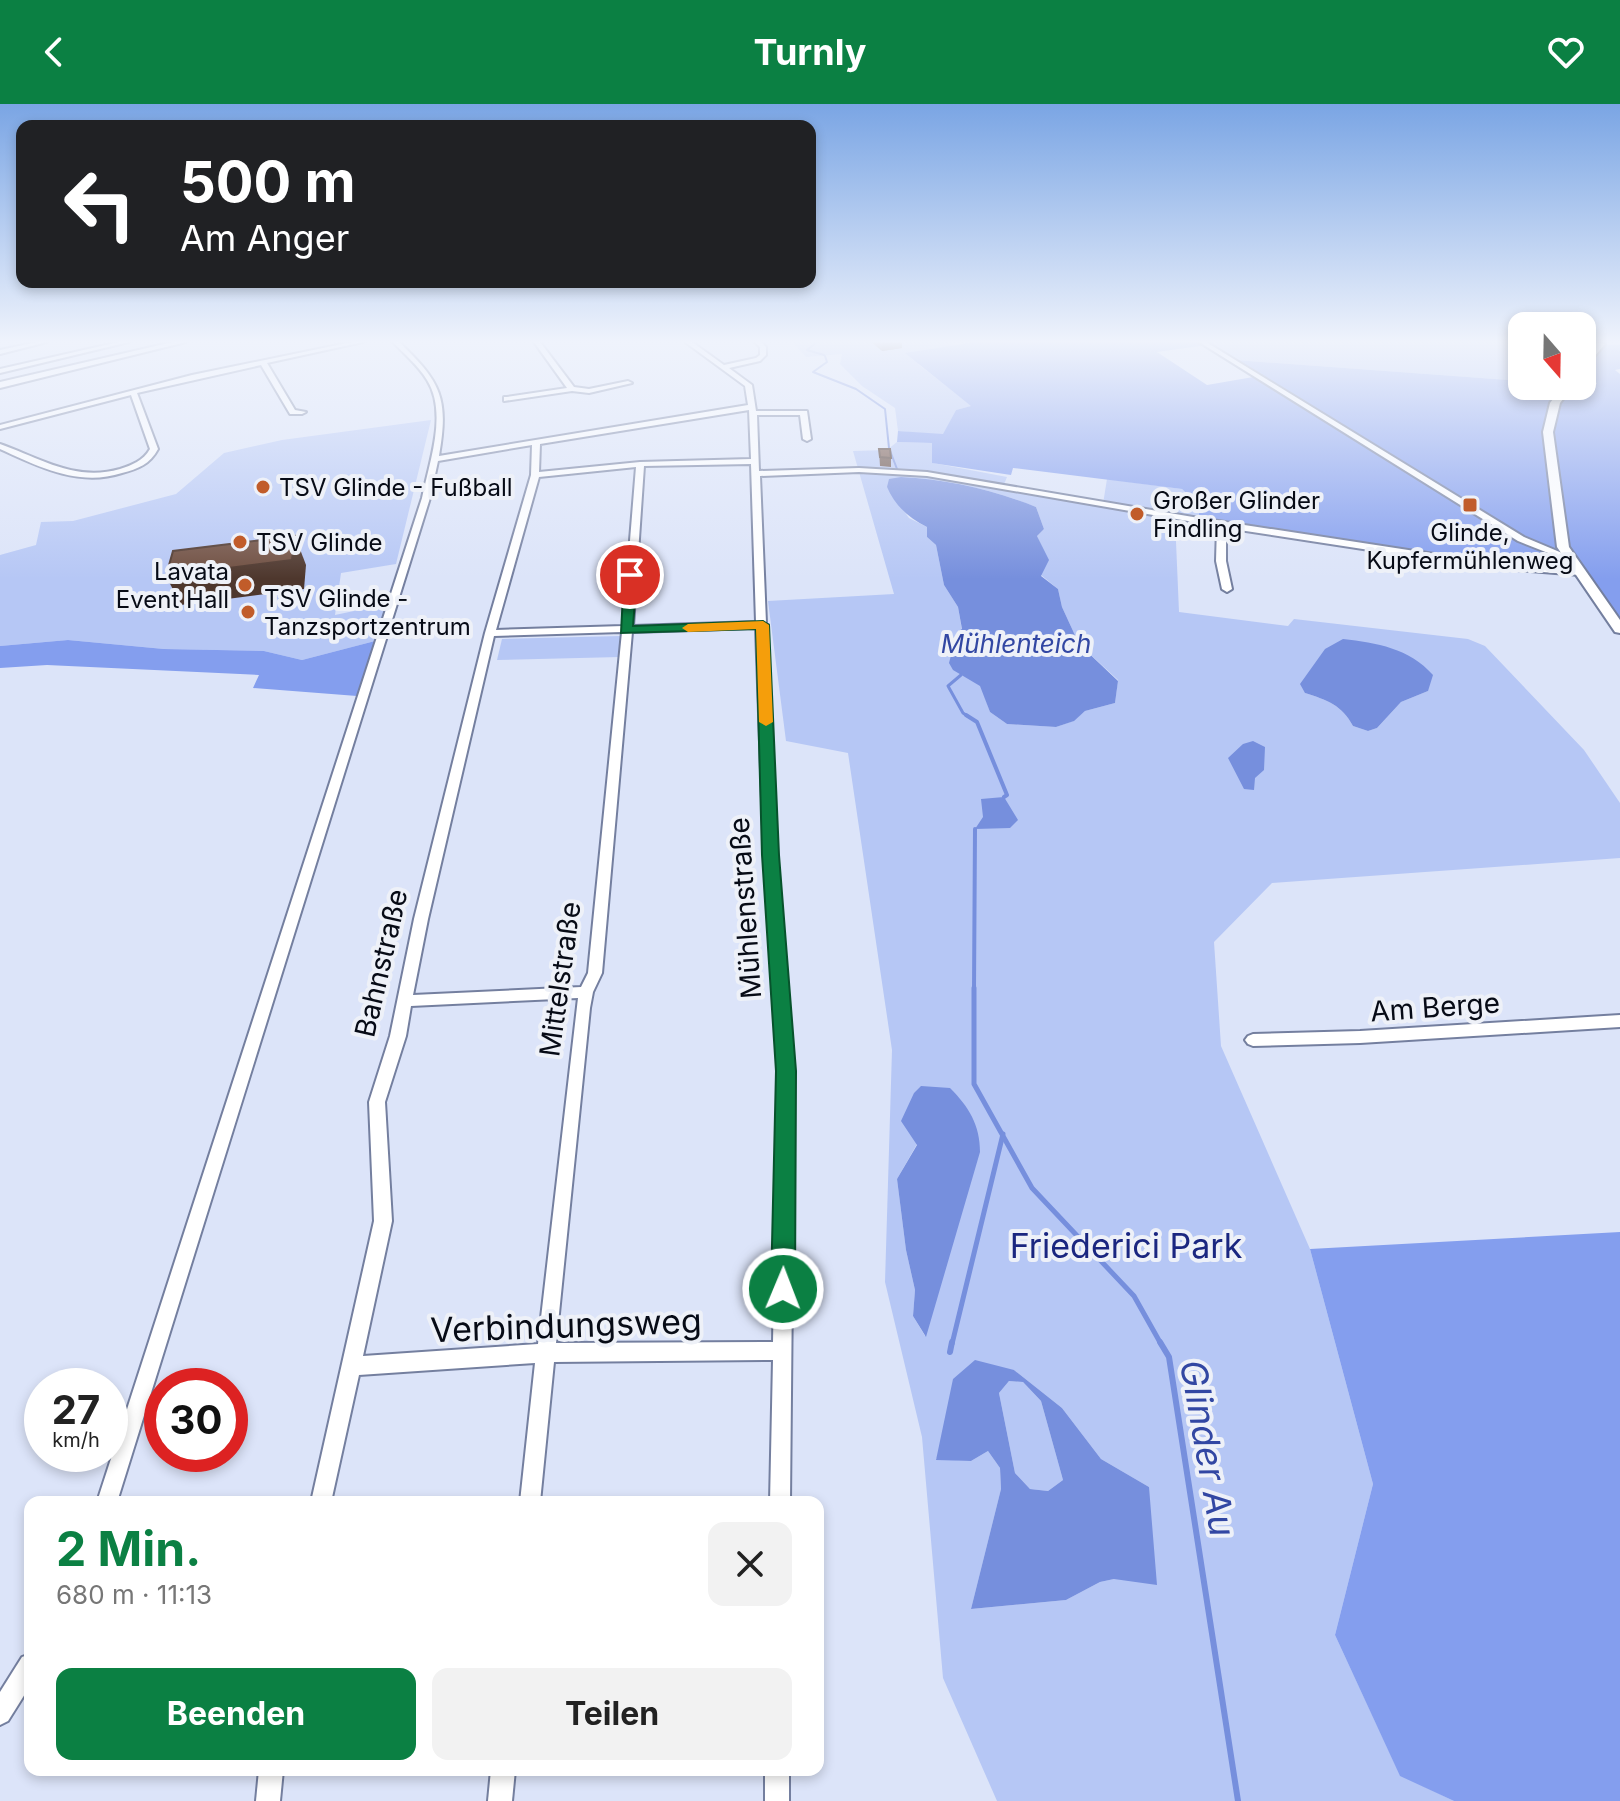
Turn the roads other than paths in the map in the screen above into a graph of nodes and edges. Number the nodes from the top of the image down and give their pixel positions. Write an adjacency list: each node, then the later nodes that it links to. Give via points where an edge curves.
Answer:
1 (22, 421): 9 (street)
2 (144, 421): 12 (street, via 154,449 150,457 104,475 75,476)
3 (438, 421): 13 (street)
4 (676, 421): 11 (street)
5 (753, 421): 15 (street, Mühlenstraße)
6 (805, 421): 10 (street)
7 (1330, 421): 18 (street, via 1521,539)
8 (1551, 421): 18 (street, via 1555,500)
9 (0, 427)
10 (807, 439)
11 (536, 442): 13 (street); 16 (street, Bahnstraße)
12 (0, 446)
13 (434, 459): 32 (street, via 426,498)
14 (640, 464): 15 (street); 16 (street); 23 (street, Mittelstraße)
15 (755, 468): 17 (street, via 927,474); 21 (street, Mühlenstraße)
16 (535, 475): 24 (street, Bahnstraße)
17 (1222, 524): 19 (street, via 1480,564); 20 (street)
18 (1569, 558): 19 (street)
19 (1580, 572): 22 (street)
20 (1227, 589)
21 (763, 625): 23 (street); 29 (street, Mühlenstraße, via 770,855 786,1071)
22 (1620, 629)
23 (626, 630): 24 (street); 25 (street, Mittelstraße, via 595,973)
24 (490, 633): 26 (street, Bahnstraße)
25 (586, 992): 26 (street); 30 (street, Mittelstraße)
26 (406, 1001): 31 (street, Bahnstraße, via 377,1102 383,1221)
27 (1620, 1021): 28 (street, Am Berge)
28 (1253, 1040)
29 (782, 1351): 30 (street, Verbindungsweg); 35 (street, Mühlenstraße)
30 (545, 1353): 31 (street, Verbindungsweg); 34 (street, Mittelstraße)
31 (351, 1366): 33 (street, Bahnstraße)
32 (109, 1496)
33 (322, 1496)
34 (531, 1496)
35 (780, 1496)
36 (24, 1675): 37 (street)
37 (0, 1713)
38 (270, 1776): 41 (street)
39 (502, 1776): 42 (street)
40 (777, 1776): 43 (street)
41 (268, 1801)
42 (500, 1801)
43 (777, 1801)

